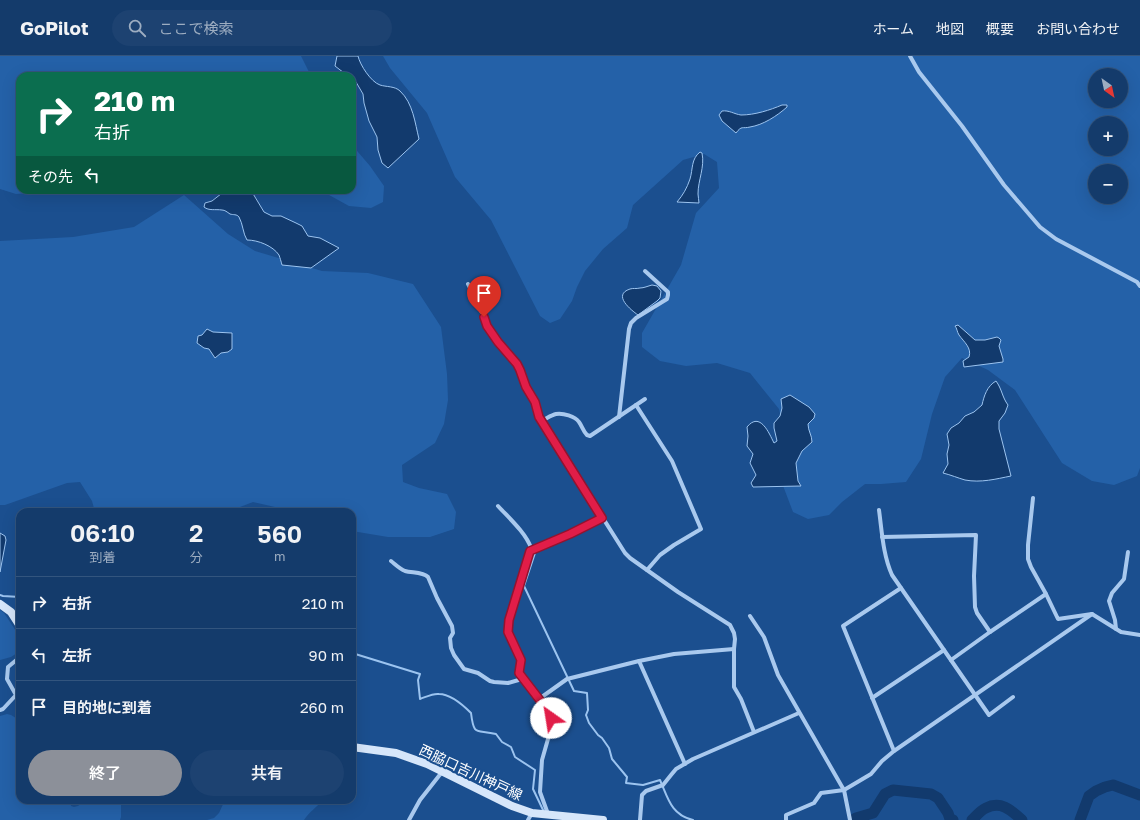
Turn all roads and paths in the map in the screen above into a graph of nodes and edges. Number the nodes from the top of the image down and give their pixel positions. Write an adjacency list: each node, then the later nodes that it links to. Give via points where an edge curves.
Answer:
1 (910, 56): 4 (street, via 919,72 1004,185 1040,227 1056,239 1137,282)
2 (645, 272): 7 (street, via 668,292 668,295 631,323)
3 (468, 284): 8 (street, via 487,326 517,364)
4 (1140, 286)
5 (646, 399): 6 (street)
6 (636, 405): 7 (street); 17 (street, via 672,461 701,530 660,555)
7 (619, 417): 8 (street, via 590,436 585,433 579,421 572,417 555,414)
8 (541, 421): 12 (street)
9 (1033, 498): 19 (street, via 1028,559)
10 (498, 506): 14 (street, via 523,534 530,544)
11 (879, 510): 13 (street)
12 (602, 518): 14 (street); 17 (street, via 625,553)
13 (882, 536): 18 (street, via 887,564); 25 (street, via 976,535 975,607)
14 (530, 551): 32 (street, via 509,620 508,632 521,660 519,673)
15 (1128, 552): 24 (street, via 1124,579 1112,593 1109,601)
16 (391, 561): 32 (street, via 408,572 426,575 452,626 451,648 464,669 494,682)
17 (647, 570): 27 (street, via 730,625 734,633)
18 (901, 588): 28 (street); 37 (street, via 843,626)
19 (1046, 594): 21 (street, via 1058,619); 25 (street)
20 (0, 604): 23 (main road, via 11,612)
21 (1092, 614): 24 (street); 35 (street)
22 (750, 616): 40 (street, via 764,637 778,675)
23 (16, 620)
24 (1116, 628): 26 (street, via 1122,632)
25 (990, 632): 30 (street)
26 (1140, 635)
27 (734, 649): 31 (street, via 674,654); 41 (street, via 734,687)
28 (944, 650): 30 (street); 37 (street)
29 (16, 660): 33 (street, via 8,667 7,679)
30 (951, 660): 35 (street)
31 (639, 661): 38 (street, via 567,679); 44 (street)
32 (522, 679): 38 (street)
33 (16, 695)
34 (16, 695): 39 (street)
35 (974, 695): 36 (street, via 989,715); 43 (street)
36 (1013, 697)
37 (872, 698): 43 (street)
38 (539, 699): 47 (street, via 549,712 552,725 542,760 540,792)
39 (0, 710)
40 (800, 713): 41 (street); 46 (street)
41 (754, 732): 44 (street)
42 (356, 748): 45 (main road, 西脇口吉川神戸線, via 396,753)
43 (894, 751): 46 (street, via 871,774)
44 (685, 764): 51 (street, via 676,769 663,785 642,795)
45 (442, 772): 48 (main road, 西脇口吉川神戸線); 49 (street, via 420,800)
46 (844, 790): 52 (street, via 821,794 814,803 786,814); 53 (street)
47 (548, 814): 48 (main road, 西脇口吉川神戸線); 50 (main road, 西脇口吉川神戸線)
48 (533, 815)
49 (409, 820)
50 (603, 820)
51 (640, 820)
52 (786, 820)
53 (850, 820)

